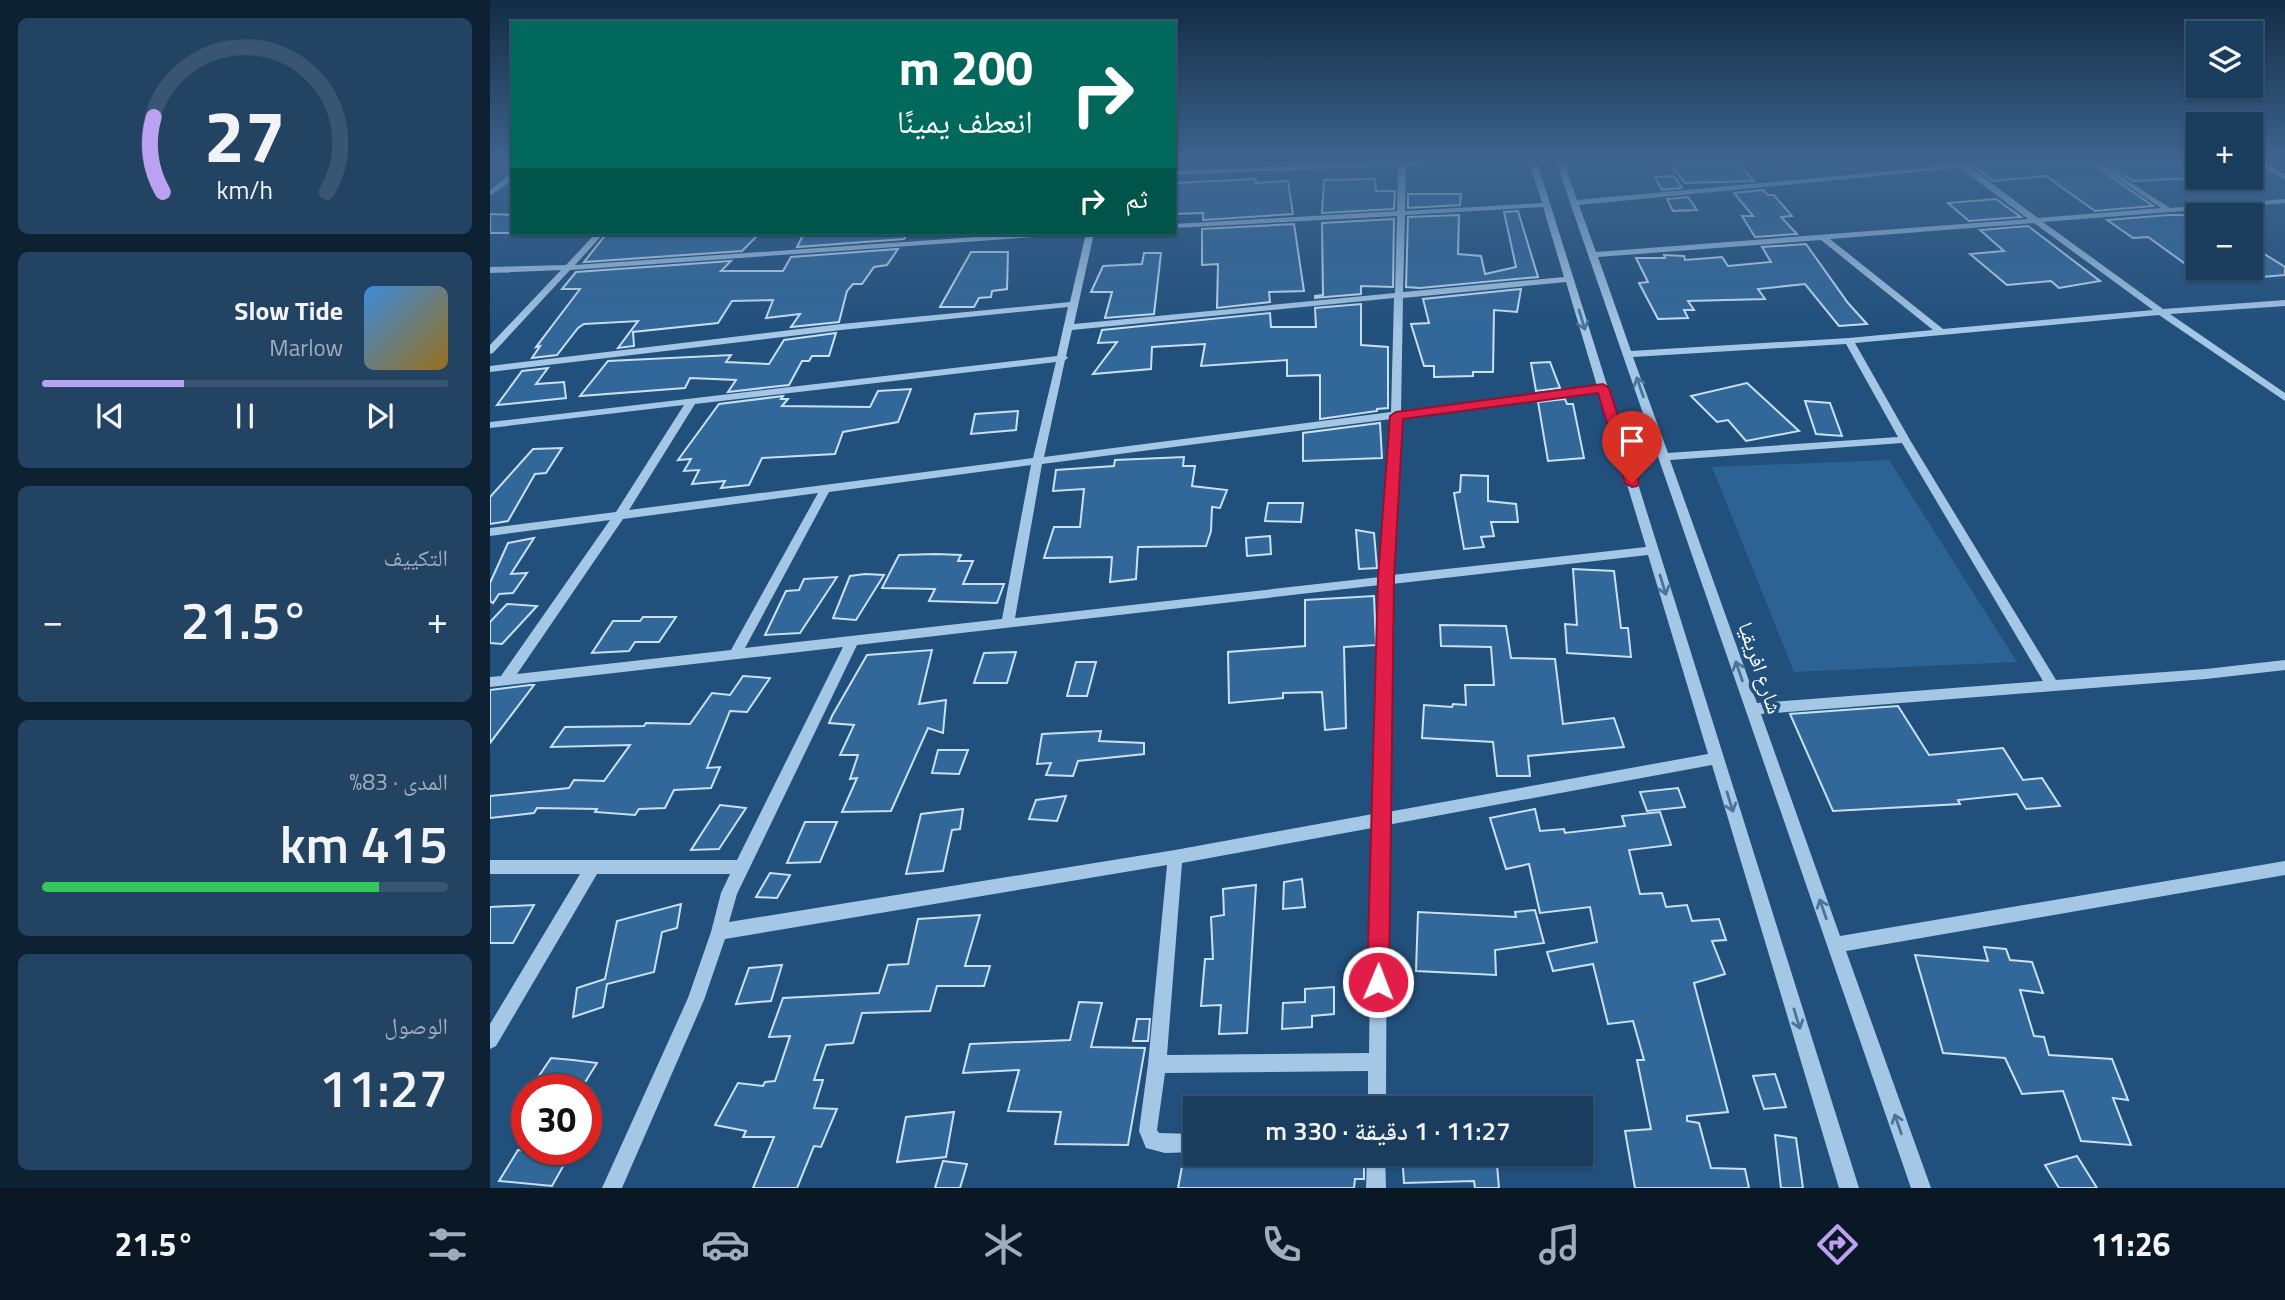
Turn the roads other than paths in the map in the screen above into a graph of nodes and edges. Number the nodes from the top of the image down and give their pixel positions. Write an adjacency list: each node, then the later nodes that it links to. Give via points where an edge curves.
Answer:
1 (1325, 217): 7 (street)
2 (1403, 217): 16 (street)
3 (1550, 217): 15 (street)
4 (1580, 217): 12 (street, شارع افريقيا)
5 (2053, 217): 6 (street)
6 (2034, 219): 11 (street); 19 (street)
7 (1176, 226)
8 (598, 235): 13 (street)
9 (1034, 235): 13 (street)
10 (1090, 235): 17 (street)
11 (1823, 237): 12 (street); 21 (street)
12 (1593, 255): 24 (street, شارع افريقيا)
13 (567, 268): 14 (street); 23 (street)
14 (490, 270)
15 (1569, 279): 16 (street); 27 (street, one-way to 27)
16 (1398, 297): 20 (street); 30 (street)
17 (1074, 303): 20 (street); 26 (street)
18 (2285, 303): 19 (street)
19 (2161, 312): 21 (street); 28 (street)
20 (1070, 327): 25 (street)
21 (1942, 333): 22 (street)
22 (1849, 341): 24 (street); 32 (street)
23 (490, 351)
24 (1628, 354): 33 (street, شارع افريقيا, one-way to 24)
25 (1063, 358): 29 (street); 34 (street)
26 (490, 369)
27 (1603, 388): 30 (street); 38 (street)
28 (2285, 398)
29 (691, 402): 31 (street); 36 (street)
30 (1396, 416): 34 (street); 39 (street)
31 (490, 425)
32 (1905, 440): 33 (street); 46 (street)
33 (1664, 457): 47 (street, شارع افريقيا, one-way to 33)
34 (1038, 459): 35 (street); 40 (street)
35 (826, 488): 36 (street); 42 (street)
36 (620, 515): 37 (street); 44 (street)
37 (490, 532)
38 (1653, 550): 39 (street); 48 (street, one-way to 48)
39 (1386, 578): 40 (street); 49 (street)
40 (1008, 623): 41 (street)
41 (853, 640): 42 (street); 53 (street)
42 (737, 652): 44 (street)
43 (2285, 665): 46 (street)
44 (505, 680): 45 (street)
45 (490, 682)
46 (2053, 686): 47 (street)
47 (1752, 709): 56 (street, شارع افريقيا, one-way to 47)
48 (1717, 758): 49 (street); 65 (street, one-way to 65)
49 (1380, 821): 50 (street); 58 (street)
50 (1175, 857): 55 (street); 59 (street)
51 (490, 867): 52 (street)
52 (593, 867): 53 (street); 57 (street)
53 (741, 867): 55 (street)
54 (2285, 869): 56 (street)
55 (719, 932): 63 (street, via 696,1000)
56 (1835, 945): 66 (street, شارع افريقيا, one-way to 56)
57 (490, 1040)
58 (1377, 1062): 59 (street); 60 (street)
59 (1157, 1064): 61 (street, via 1149,1131 1153,1141)
60 (1377, 1096)
61 (1183, 1143)
62 (1376, 1166): 64 (street)
63 (612, 1188)
64 (1376, 1188)
65 (1849, 1188)
66 (1921, 1188)

